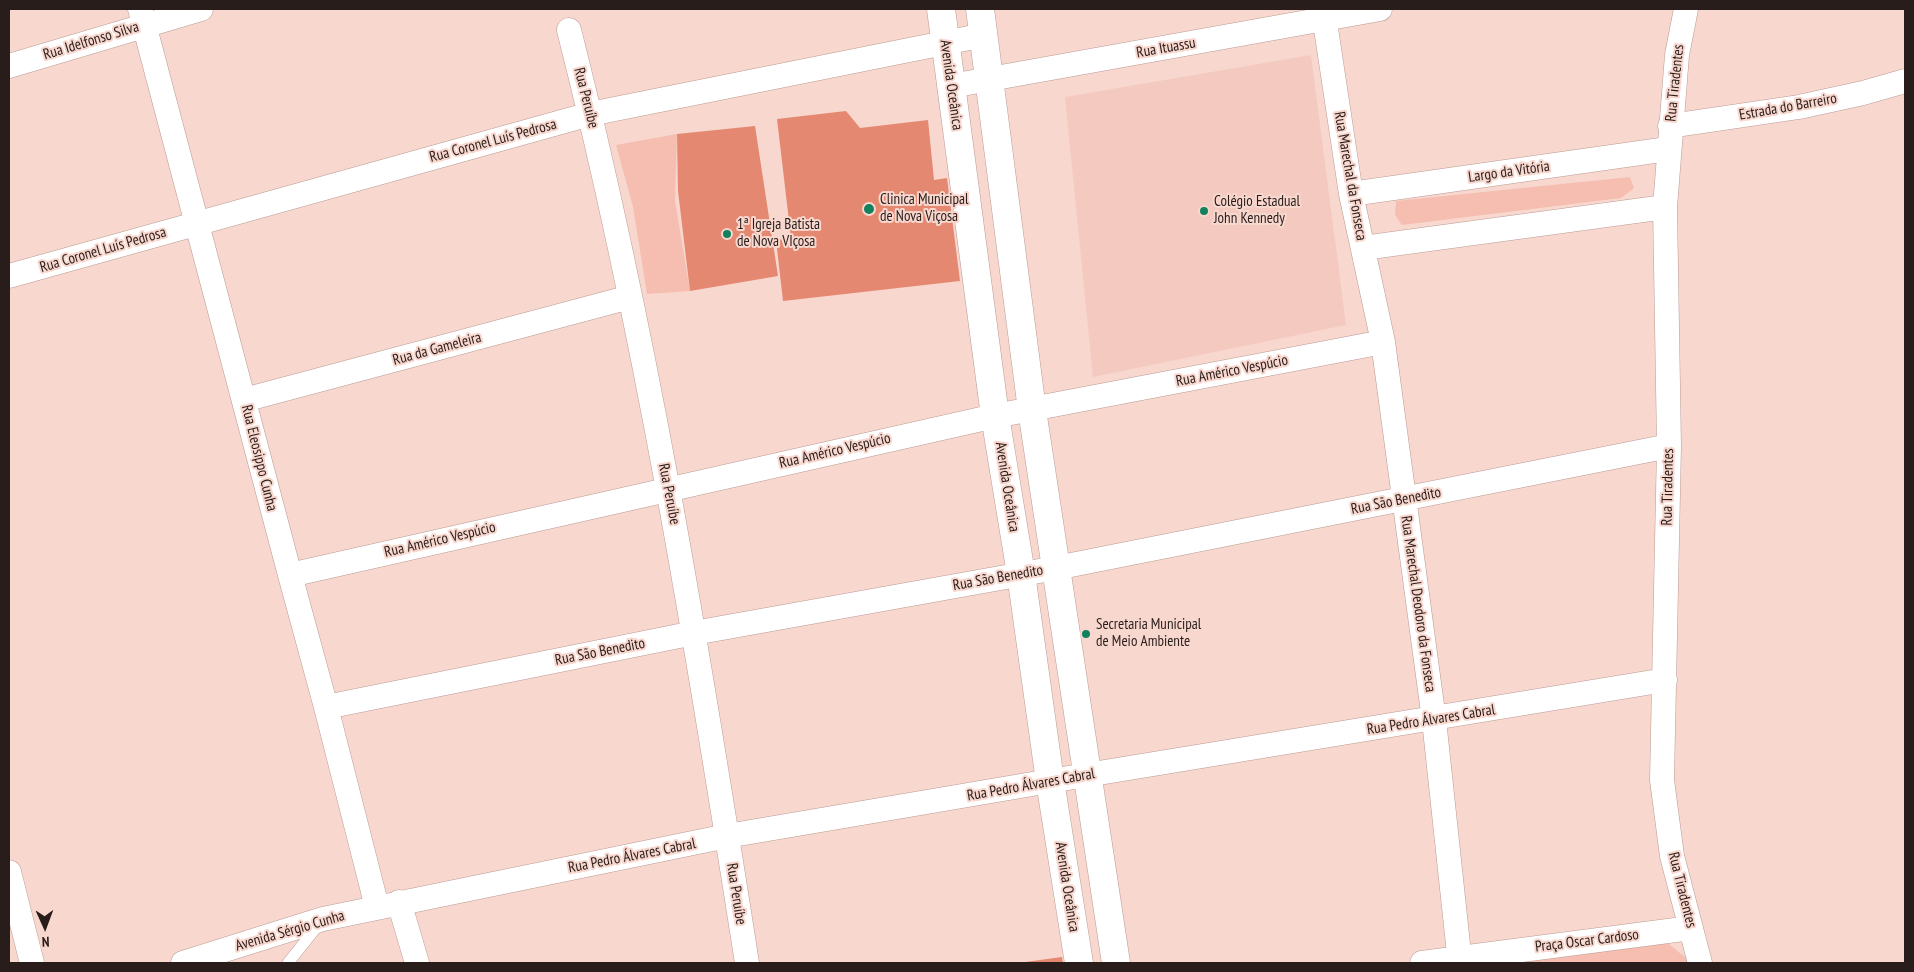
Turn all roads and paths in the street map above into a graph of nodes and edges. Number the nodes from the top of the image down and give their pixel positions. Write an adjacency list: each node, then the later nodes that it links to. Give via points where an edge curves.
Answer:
1 (202, 9): 6 (street, Rua Idelfonso Silva)
2 (941, 9): 9 (street, Avenida Oceânica)
3 (1380, 9): 5 (street, Rua Ituassu)
4 (1686, 9): 15 (street, Rua Tiradentes, via 1677,55)
5 (1324, 14): 11 (street, Rua Ituassu); 17 (street, Rua Marechal da Fonseca)
6 (143, 16): 10 (street, Rua Idelfonso Silva); 19 (street, Rua Eleosippo Cunha)
7 (982, 22): 9 (street, Rua Coronel Luís Pedrosa); 11 (street)
8 (569, 30): 14 (street, Rua Peruíbe)
9 (945, 41): 13 (street, Avenida Oceânica); 14 (street, Rua Coronel Luís Pedrosa)
10 (9, 66)
11 (990, 80): 13 (street, Rua Ituassu); 25 (street)
12 (1905, 81): 15 (street, Estrada do Barreiro, via 1799,107)
13 (951, 86): 26 (street, Avenida Oceânica)
14 (590, 114): 19 (street, Rua Coronel Luís Pedrosa); 22 (street, Rua Peruíbe)
15 (1670, 126): 16 (street, Rua Tiradentes)
16 (1668, 149): 17 (street, Largo da Vitória); 18 (street, Rua Tiradentes)
17 (1351, 194): 20 (street, Rua Marechal da Fonseca)
18 (1665, 208): 20 (street); 27 (street, Rua Tiradentes)
19 (198, 223): 21 (street, Rua Coronel Luís Pedrosa); 24 (street, Rua Eleosippo Cunha)
20 (1363, 248): 23 (street, Rua Marechal da Fonseca)
21 (9, 276)
22 (630, 298): 24 (street, Rua da Gameleira); 28 (street, Rua Peruíbe)
23 (1383, 342): 25 (street, Rua Américo Vespúcio); 29 (street, Rua Marechal Deodoro da Fonseca)
24 (244, 400): 32 (street, Rua Eleosippo Cunha)
25 (1032, 410): 26 (street, Rua Américo Vespúcio); 30 (street)
26 (995, 416): 28 (street, Rua Américo Vespúcio); 31 (street, Avenida Oceânica)
27 (1669, 446): 29 (street, Rua São Benedito); 34 (street, Rua Tiradentes)
28 (668, 488): 32 (street, Rua Américo Vespúcio); 33 (street, Rua Peruíbe)
29 (1404, 499): 30 (street, Rua São Benedito); 36 (street, Rua Marechal Deodoro da Fonseca)
30 (1056, 568): 31 (street, Rua São Benedito); 37 (street)
31 (1021, 574): 33 (street, Rua São Benedito); 38 (street, Avenida Oceânica)
32 (290, 575): 35 (street, Rua Eleosippo Cunha)
33 (694, 633): 35 (street, Rua São Benedito); 39 (street, Rua Peruíbe)
34 (1665, 680): 36 (street, Rua Pedro Álvares Cabral); 43 (street, Rua Tiradentes, via 1662,780 1672,856)
35 (326, 707): 41 (street, Rua Eleosippo Cunha)
36 (1434, 720): 37 (street, Rua Pedro Álvares Cabral); 44 (street, Rua Marechal Deodoro da Fonseca)
37 (1088, 775): 38 (street, Rua Pedro Álvares Cabral); 51 (street)
38 (1050, 781): 39 (street, Rua Pedro Álvares Cabral); 50 (street, Avenida Oceânica)
39 (728, 836): 41 (street, Rua Pedro Álvares Cabral); 49 (street, Rua Peruíbe)
40 (9, 872): 45 (street)
41 (388, 905): 42 (street, Avenida Sérgio Cunha); 48 (street, Rua Eleosippo Cunha)
42 (323, 919): 46 (street, Avenida Sérgio Cunha); 47 (lane)
43 (1691, 928): 44 (street, Praça Oscar Cardoso); 53 (street, Rua Tiradentes)
44 (1460, 960): 52 (street, Praça Oscar Cardoso)
45 (32, 963)
46 (183, 963)
47 (288, 963)
48 (417, 963)
49 (747, 963)
50 (1079, 963)
51 (1116, 963)
52 (1422, 963)
53 (1700, 963)

